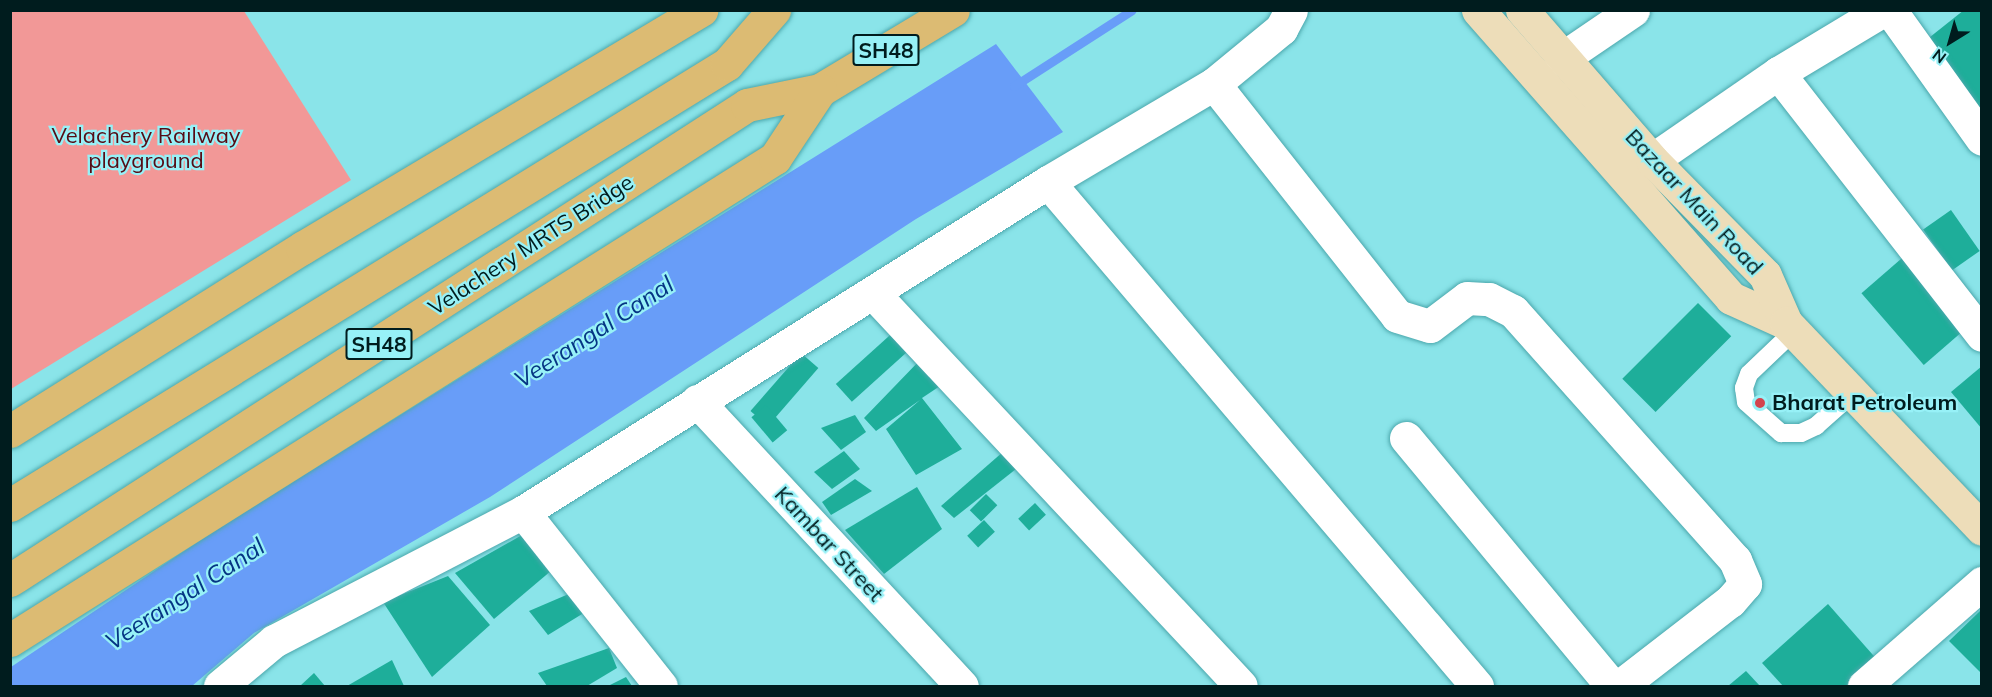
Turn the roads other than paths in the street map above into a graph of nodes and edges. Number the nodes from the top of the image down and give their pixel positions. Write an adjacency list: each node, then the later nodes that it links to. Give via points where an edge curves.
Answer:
1 (701, 10): 22 (main road, via 302,248)
2 (774, 10): 24 (main road, SH48, via 727,64)
3 (953, 10): 13 (main road, SH48)
4 (1291, 10): 12 (street, via 1281,28)
5 (1478, 10): 18 (main road, via 1731,298)
6 (1522, 10): 10 (main road, Bazaar Main Road)
7 (1633, 10): 10 (street)
8 (1883, 10): 11 (street)
9 (1890, 10): 14 (street)
10 (1561, 59): 15 (main road, Bazaar Main Road)
11 (1778, 73): 15 (street); 19 (street)
12 (1214, 84): 16 (street); 37 (street, via 1397,316 1430,326 1467,298 1489,299 1513,310 1735,560 1745,584 1730,601)
13 (820, 90): 27 (main road, Velachery MRTS Bridge / SH48, via 747,105); 29 (main road, via 775,158)
14 (1982, 139)
15 (1652, 160): 18 (main road, Bazaar Main Road, via 1765,276)
16 (1048, 182): 17 (street); 35 (street)
17 (873, 293): 21 (street); 34 (street)
18 (1790, 327): 20 (main road, Bazaar Main Road); 20 (lane, via 1749,374 1744,388 1746,402 1781,433 1801,433 1816,426)
19 (1982, 335)
20 (1853, 393): 26 (main road, Bazaar Main Road)
21 (697, 400): 25 (street); 33 (street, Kambar Street)
22 (10, 432)
23 (1406, 438): 36 (street)
24 (10, 505)
25 (523, 512): 31 (street, via 274,641); 32 (street)
26 (1979, 521)
27 (10, 580)
28 (1982, 583): 30 (street)
29 (10, 640)
30 (1872, 684)
31 (220, 687)
32 (661, 687)
33 (962, 687)
34 (1241, 687)
35 (1477, 687)
36 (1612, 687)
37 (1620, 687)

